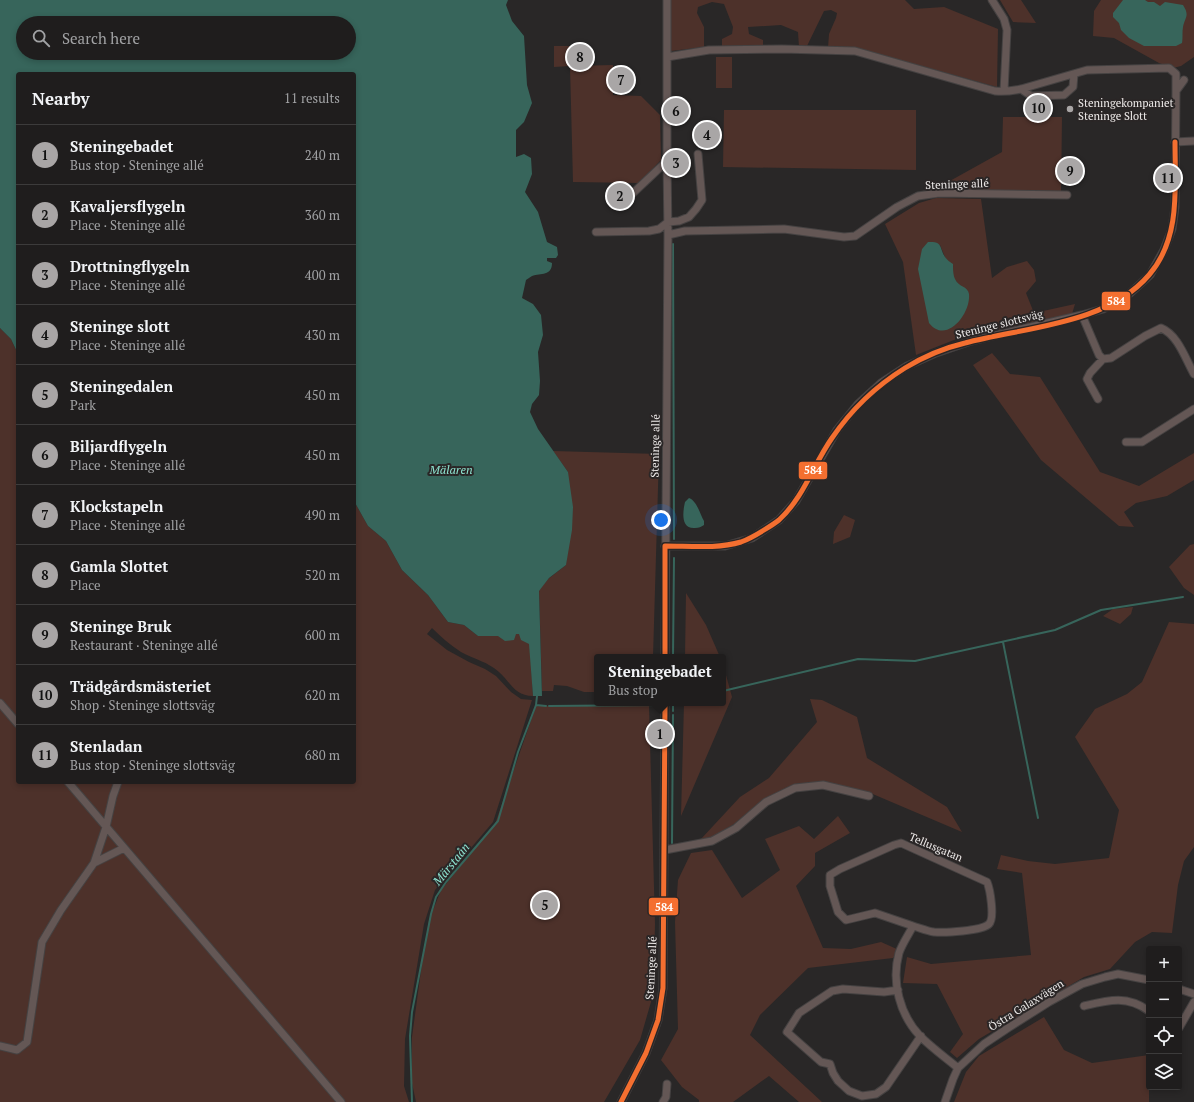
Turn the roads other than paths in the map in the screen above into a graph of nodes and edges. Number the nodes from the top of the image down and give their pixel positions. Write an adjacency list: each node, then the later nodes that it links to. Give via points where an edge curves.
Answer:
1 (667, 0): 3 (street, Steninge allé)
2 (992, 0): 7 (street, via 1004,19 1007,30)
3 (667, 57): 7 (street, via 709,50 854,51 995,91); 12 (street, Steninge allé)
4 (1074, 74): 6 (street, Steninge slottsväg); 6 (street, via 1073,87 1064,95 1031,96); 8 (street, Steninge slottsväg, via 1087,70 1169,68 1176,74)
5 (1184, 80): 8 (street)
6 (1021, 89): 7 (street, Steninge slottsväg)
7 (1004, 91)
8 (1176, 91): 10 (street, Steninge slottsväg)
9 (1194, 141): 10 (street)
10 (1175, 142): 18 (street, Steninge slottsväg, via 1175,207 1172,229 1164,250 1150,275 1127,296 1103,309)
11 (698, 154): 15 (street, via 702,200 689,217)
12 (667, 161): 13 (street); 15 (street, Steninge allé)
13 (632, 194)
14 (1067, 195): 17 (street, Steninge allé, via 939,193 918,196 855,236 844,237 784,229 685,231)
15 (668, 222): 16 (street, via 659,229 649,231); 17 (street, Steninge allé)
16 (596, 232)
17 (668, 235): 24 (street, Steninge allé)
18 (1082, 315): 19 (street); 24 (street, Steninge slottsväg, via 971,341 907,366 881,383 854,409 833,436 796,501 779,520 752,538 725,546)
19 (1103, 359): 20 (street, via 1111,358 1161,328 1169,331); 21 (street, via 1087,379)
20 (1194, 374)
21 (1098, 399)
22 (1194, 409): 23 (street, via 1142,442)
23 (1126, 442)
24 (665, 546): 25 (street, Steninge allé)
25 (665, 654)
26 (0, 703): 28 (street)
27 (665, 706): 34 (street, Steninge allé)
28 (16, 722)
29 (70, 784): 32 (street)
30 (117, 784): 32 (street)
31 (869, 796): 34 (street, via 823,786 795,788 766,802 736,828 712,841)
32 (106, 827): 33 (street); 35 (street)
33 (124, 848): 35 (street); 49 (street)
34 (665, 850): 50 (street, Steninge allé, via 664,988 658,1020 646,1053)
35 (94, 863): 46 (street, via 42,942 26,1042 17,1050)
36 (913, 926): 36 (street, Tellusgatan, via 875,913 846,920 838,912 830,886 830,876 840,869 901,843 987,882 990,891 991,920 984,927 935,932); 38 (street, via 900,951 896,967)
37 (1146, 979): 47 (street, Östra Galaxvägen, via 1118,974 1082,984 984,1044)
38 (898, 990): 45 (street, via 907,1019); 45 (street, via 832,991 799,1013 787,1032 821,1062 830,1064 838,1081 850,1091 862,1096 876,1094 886,1087)
39 (1182, 990): 40 (street)
40 (1194, 994)
41 (1194, 1002): 44 (street)
42 (1084, 1006): 43 (street, via 1116,999 1141,1005)
43 (1146, 1009)
44 (1182, 1023)
45 (920, 1036): 47 (street)
46 (0, 1046)
47 (958, 1068): 52 (street, Östra Galaxvägen)
48 (667, 1084): 51 (street)
49 (341, 1102)
50 (621, 1102)
51 (663, 1102)
52 (945, 1102)

